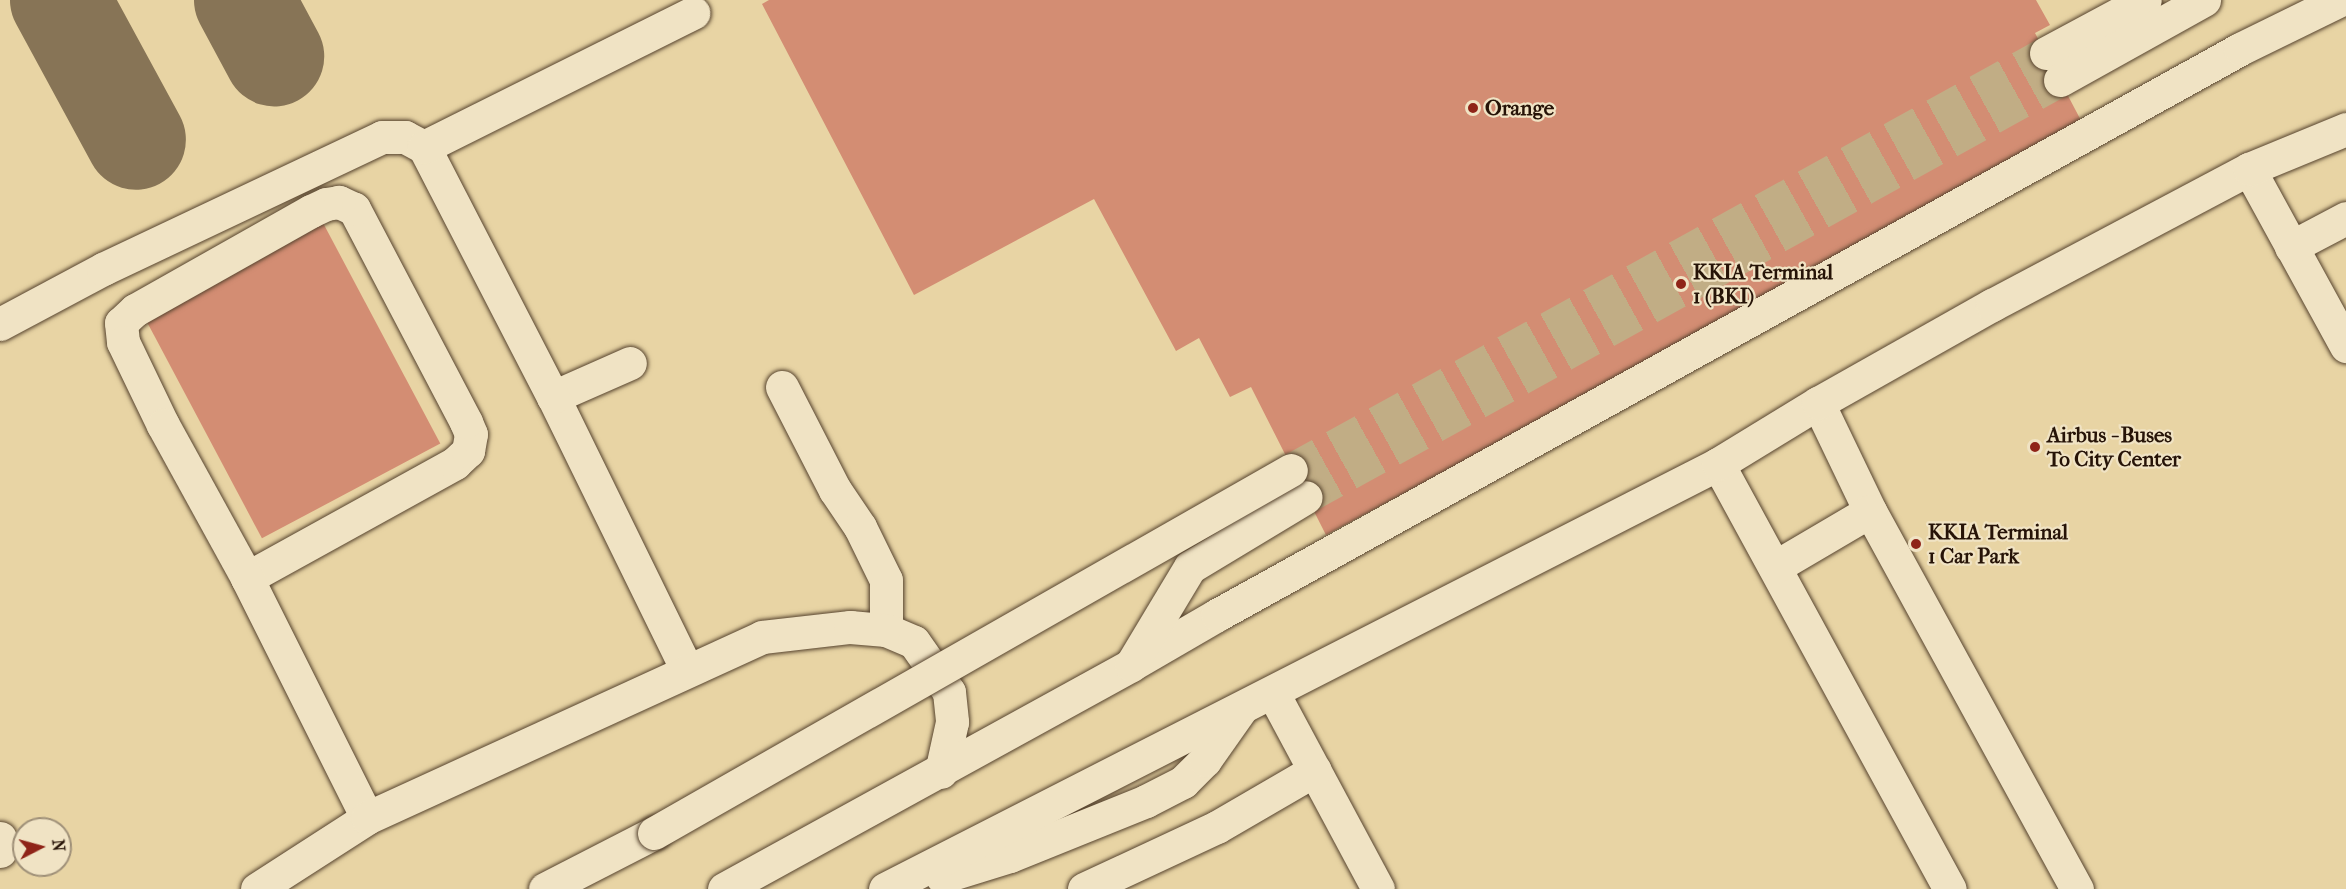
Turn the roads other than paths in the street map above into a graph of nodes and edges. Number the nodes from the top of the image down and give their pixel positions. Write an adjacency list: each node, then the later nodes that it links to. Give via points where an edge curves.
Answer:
1 (2145, 0): 2 (street, via 2053,66)
2 (2204, 0)
3 (2340, 0): 21 (street, via 2240,49)
4 (693, 13): 6 (street)
5 (2346, 129): 7 (street)
6 (424, 147): 10 (street, via 405,137 382,137 103,269); 14 (street)
7 (2248, 169): 9 (street); 15 (street)
8 (2346, 218): 9 (street)
9 (2291, 247): 11 (street)
10 (0, 324)
11 (2346, 346)
12 (630, 363): 14 (street)
13 (782, 387): 20 (street, via 886,580)
14 (553, 397): 22 (street)
15 (1818, 403): 16 (street); 17 (street)
16 (1718, 464): 18 (street); 23 (street)
17 (1870, 511): 18 (street); 38 (street)
18 (1775, 567): 37 (street)
19 (247, 578): 19 (street, via 455,463 468,451 471,434 466,422 354,209 339,202 311,211 135,310 121,323 123,342 143,384); 27 (street)
20 (886, 630): 22 (street, via 850,627 762,637); 26 (street, via 914,642 949,692 952,722)
21 (1131, 665): 26 (street); 31 (street, bridge, via 1190,567 1298,483)
22 (687, 670): 27 (street)
23 (1273, 693): 24 (street); 25 (street)
24 (1244, 705): 33 (street); 34 (street, via 1205,760 1183,782 1010,856)
25 (1315, 770): 35 (street, via 1217,827); 36 (street)
26 (941, 772): 32 (street)
27 (367, 818): 30 (street)
28 (0, 838): 29 (street)
29 (0, 851)
30 (257, 889)
31 (545, 889)
32 (724, 889)
33 (885, 889)
34 (894, 889)
35 (1084, 889)
36 (1378, 889)
37 (1950, 889)
38 (2077, 889)

